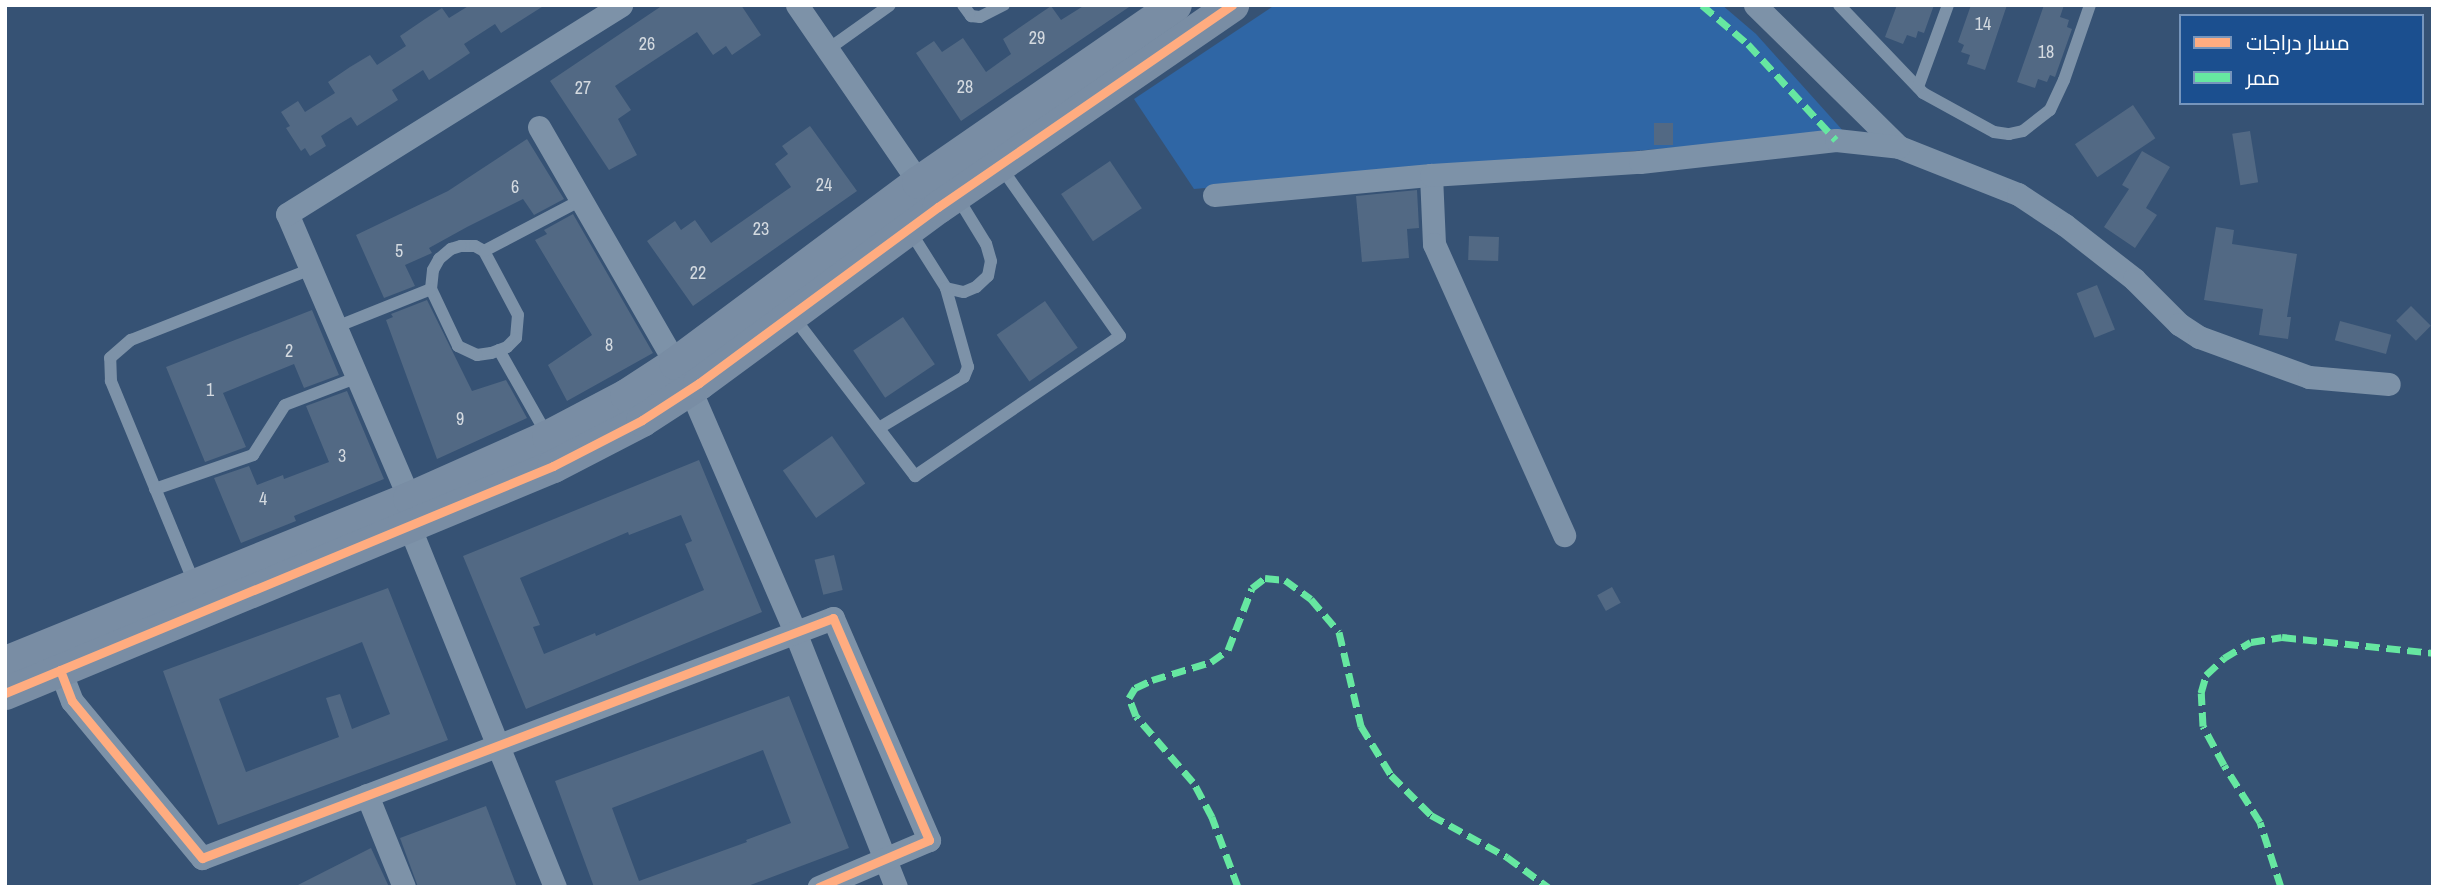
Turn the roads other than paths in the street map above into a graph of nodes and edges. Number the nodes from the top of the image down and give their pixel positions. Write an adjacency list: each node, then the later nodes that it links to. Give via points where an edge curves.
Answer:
1 (621, 5): 23 (street, via 287,214)
2 (797, 5): 12 (street)
3 (890, 5): 12 (lane)
4 (963, 5): 5 (lane, via 971,16 980,17)
5 (1004, 5)
6 (1175, 5): 18 (street)
7 (1233, 5): 16 (street)
8 (1755, 5): 15 (street)
9 (1839, 5): 13 (lane)
10 (1948, 5): 13 (lane)
11 (2090, 5): 13 (lane, via 2050,110 2023,131 1994,132)
12 (827, 50): 18 (street)
13 (1918, 88)
14 (538, 127): 20 (street)
15 (1899, 147): 17 (street, via 1836,140 1640,162); 31 (street, via 2018,194 2134,279 2179,324 2199,337 2309,377)
16 (1000, 165): 18 (street); 32 (lane, via 1120,336 915,476)
17 (1431, 175): 19 (street); 36 (street, via 1434,244)
18 (937, 195): 21 (street); 24 (lane, via 986,244 992,261 988,276 976,287 964,292); 29 (street)
19 (1214, 195)
20 (581, 200): 22 (lane); 29 (street)
21 (908, 229): 24 (lane); 26 (street)
22 (484, 250): 25 (lane, via 475,246 451,249 433,270); 28 (lane, via 518,315 516,338)
23 (311, 269): 27 (street); 34 (lane, via 131,340 110,358 110,381)
24 (946, 288): 32 (lane, via 968,367 964,377)
25 (431, 289): 27 (lane); 28 (lane, via 458,346 477,355)
26 (792, 314): 29 (street); 32 (lane)
27 (336, 327): 30 (street)
28 (499, 350): 33 (lane)
29 (682, 376): 33 (street, via 626,395); 35 (street, via 642,420 553,466); 38 (street)
30 (358, 377): 34 (lane, via 285,405 253,455); 35 (street)
31 (2389, 384)
32 (879, 428)
33 (548, 436): 35 (street)
34 (155, 489): 37 (lane)
35 (409, 512): 37 (street); 40 (street); 42 (street)
36 (1564, 535)
37 (195, 585): 39 (street)
38 (795, 632): 42 (street); 44 (street); 44 (street, via 833,618 929,840)
39 (5, 662)
40 (60, 670): 41 (street); 43 (street, via 72,701 202,858)
41 (5, 693)
42 (499, 745): 43 (street); 46 (street)
43 (367, 795): 45 (street)
44 (883, 860): 47 (street); 48 (street)
45 (404, 887)
46 (555, 887)
47 (819, 887)
48 (896, 887)

